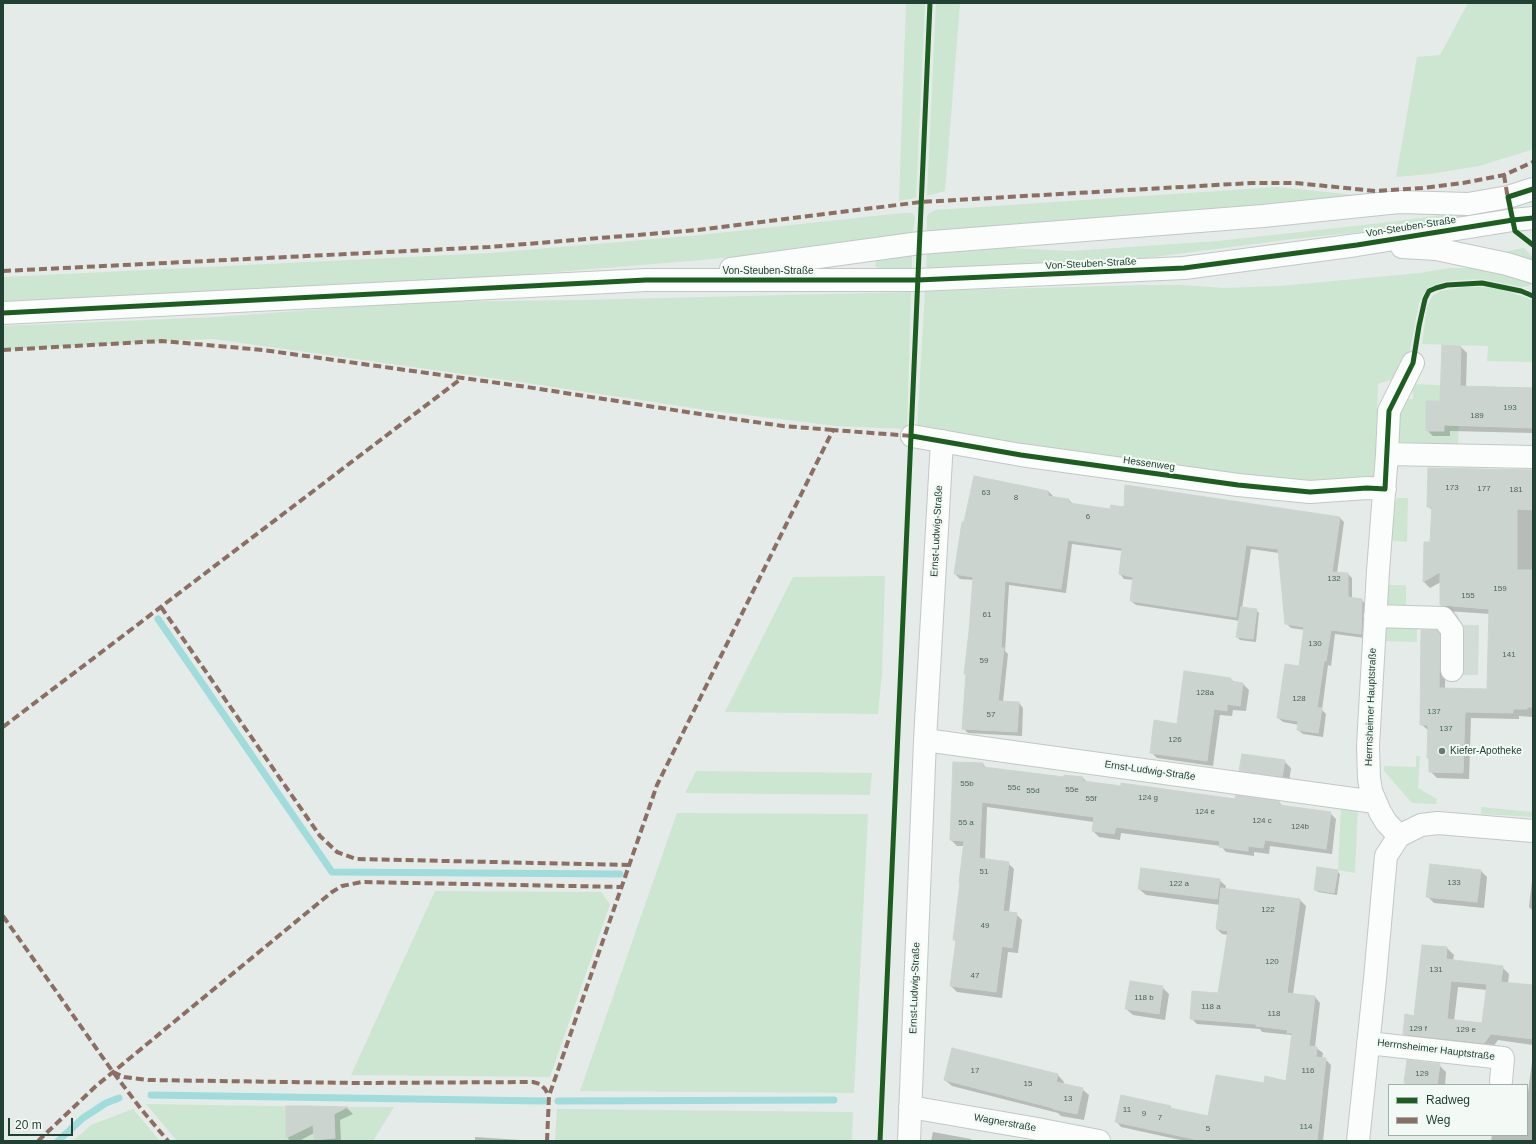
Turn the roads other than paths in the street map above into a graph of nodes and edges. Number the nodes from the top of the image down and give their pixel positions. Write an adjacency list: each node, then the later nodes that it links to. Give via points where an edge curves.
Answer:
1 (1533, 188): 5 (street, Von-Steuben-Straße, via 1508,198 1468,204 1399,202 1263,216 920,243)
2 (1533, 218): 3 (street, Von-Steuben-Straße)
3 (1357, 245): 4 (street, Von-Steuben-Straße, via 1436,249); 5 (street, Von-Steuben-Straße, via 1184,268 1114,272 918,280)
4 (1533, 272)
5 (646, 280): 6 (street)
6 (3, 313)
7 (1413, 363): 10 (street, Herrnsheimer Hauptstraße, via 1389,411)
8 (912, 436): 9 (street, Hessenweg)
9 (942, 441): 12 (street, Hessenweg, via 1022,455 1238,485 1310,492); 15 (street, Ernst-Ludwig-Straße)
10 (1387, 454): 11 (street); 12 (street, Herrnsheimer Hauptstraße)
11 (1533, 457)
12 (1385, 489): 13 (street, Herrnsheimer Hauptstraße)
13 (1375, 616): 14 (street, via 1444,618 1452,630); 16 (street, Herrnsheimer Hauptstraße, via 1368,762 1371,791)
14 (1452, 670)
15 (925, 740): 16 (street, Ernst-Ludwig-Straße); 21 (street, Ernst-Ludwig-Straße)
16 (1376, 802): 18 (street, Herrnsheimer Hauptstraße, via 1386,822)
17 (1531, 830): 18 (street, Herrnsheimer Hauptstraße, via 1438,823 1421,824)
18 (1399, 836): 19 (street, Herrnsheimer Hauptstraße, via 1386,856)
19 (1368, 1043): 20 (street, Herrnsheimer Hauptstraße, via 1504,1052); 24 (street, Herrnsheimer Hauptstraße)
20 (1501, 1081)
21 (910, 1107): 22 (street, Ernst-Ludwig-Straße); 23 (street, Wagnerstraße)
22 (909, 1141)
23 (1099, 1141)
24 (1358, 1141)

